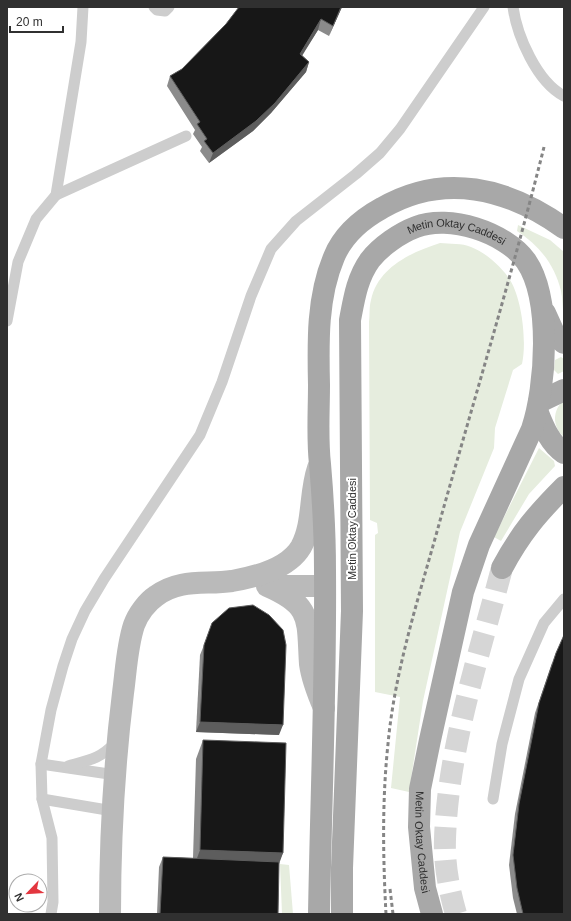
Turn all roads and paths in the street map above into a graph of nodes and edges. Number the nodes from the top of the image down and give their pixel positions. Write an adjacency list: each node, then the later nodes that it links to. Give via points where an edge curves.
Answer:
1 (83, 7): 8 (lane, via 81,42)
2 (154, 7): 3 (lane, via 164,11)
3 (169, 7)
4 (484, 7): 26 (lane, via 400,129 380,153 296,221 271,249 200,435 104,579 72,640 51,710)
5 (513, 7): 6 (lane, bridge, via 528,54 542,75)
6 (564, 96)
7 (186, 136): 8 (lane)
8 (56, 195): 11 (lane, via 36,219 18,262)
9 (564, 228): 16 (main road, via 542,212 510,197 460,188 438,189 410,195 365,218 345,238 335,254 323,291 319,347)
10 (542, 304): 12 (main road, via 549,325); 14 (main road, Metin Oktay Caddesi, via 543,370); 22 (main road, Metin Oktay Caddesi, via 538,288 525,260 502,239 466,225 441,223 417,226 393,239 370,260 356,287 350,320)
11 (7, 321)
12 (564, 343)
13 (564, 390): 14 (main road)
14 (538, 407): 15 (main road, via 546,432 557,448); 36 (main road, Metin Oktay Caddesi, via 532,429 479,545 463,592 430,740 420,789 419,827 425,888)
15 (564, 453)
16 (320, 463): 19 (street, via 314,479 310,521 306,535 295,554 273,569); 21 (main road, via 323,483)
17 (564, 487): 18 (main road, via 537,513 516,541)
18 (502, 568)
19 (231, 581): 20 (street, via 256,587); 25 (street, via 198,582 170,588 155,596 145,607 134,624 129,648)
20 (267, 586): 21 (street); 24 (street, via 293,600 308,621 310,665)
21 (325, 586): 22 (main road); 24 (main road)
22 (352, 586): 35 (main road, Metin Oktay Caddesi)
23 (564, 599): 30 (lane, via 544,623 519,679 502,744)
24 (324, 708): 34 (main road)
25 (118, 740): 27 (lane, via 104,754); 28 (street)
26 (41, 764): 27 (lane); 29 (lane)
27 (64, 767): 28 (lane)
28 (116, 775): 31 (street)
29 (42, 799): 31 (lane); 32 (lane, via 52,838)
30 (493, 799)
31 (113, 811): 33 (street)
32 (51, 914)
33 (110, 914)
34 (319, 914)
35 (342, 914)
36 (432, 914)

